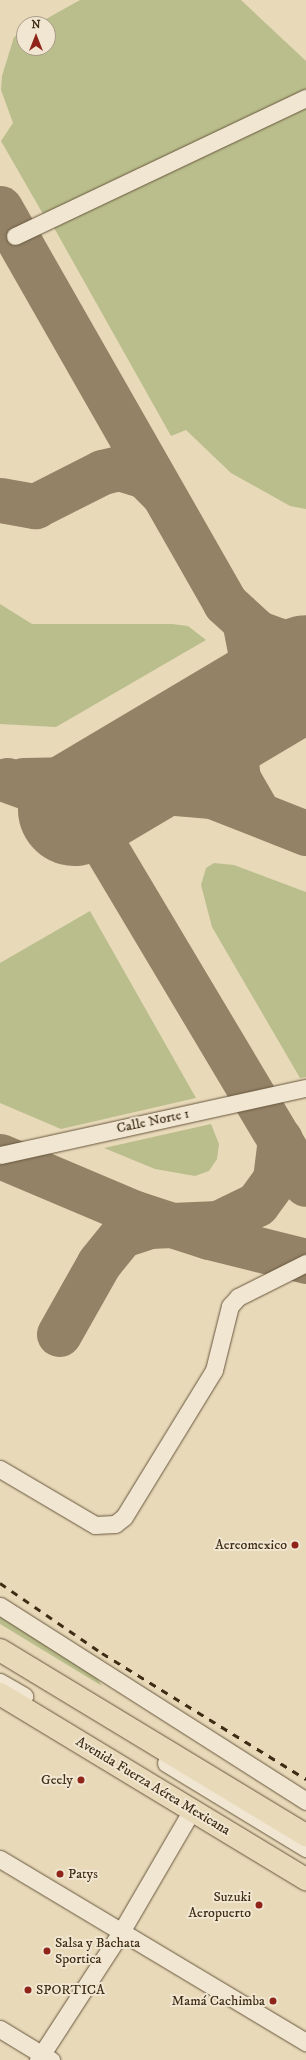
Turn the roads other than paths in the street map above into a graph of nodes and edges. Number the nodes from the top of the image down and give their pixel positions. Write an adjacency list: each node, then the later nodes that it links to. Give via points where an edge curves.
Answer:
1 (306, 98): 2 (street)
2 (15, 236)
3 (306, 1088): 4 (street, Calle Norte 1)
4 (0, 1155)
5 (306, 1263): 6 (street, via 238,1297 230,1306 214,1370 124,1517 115,1524 95,1526)
6 (0, 1469)
7 (0, 1606): 12 (street)
8 (0, 1650): 14 (main road)
9 (0, 1662): 15 (street)
10 (0, 1682): 17 (street)
11 (0, 1694): 13 (main road, Avenida Fuerza Aérea Mexicana)
12 (306, 1801)
13 (192, 1810): 18 (main road, Avenida Fuerza Aérea Mexicana); 19 (street)
14 (306, 1835)
15 (306, 1848)
16 (0, 1859): 19 (street)
17 (306, 1867)
18 (306, 1879)
19 (121, 1932): 21 (street); 22 (street)
20 (0, 2029): 22 (street)
21 (306, 2042)
22 (44, 2058)

